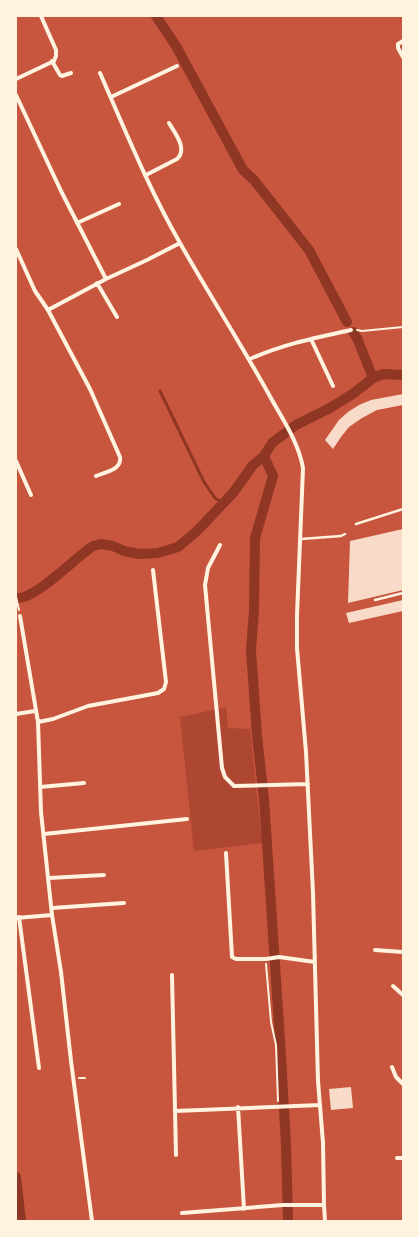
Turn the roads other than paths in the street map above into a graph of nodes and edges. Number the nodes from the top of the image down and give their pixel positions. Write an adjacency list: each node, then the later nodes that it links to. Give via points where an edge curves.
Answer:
1 (41, 16): 4 (street, via 56,50 56,56)
2 (403, 41): 3 (street, via 398,44 398,48)
3 (403, 57)
4 (52, 61): 6 (street, via 60,75); 8 (street)
5 (177, 66): 10 (street)
6 (71, 73)
7 (100, 73): 10 (street)
8 (16, 79)
9 (16, 95): 14 (street)
10 (111, 98): 12 (street)
11 (169, 122): 12 (street, via 180,143 181,156)
12 (146, 175): 15 (street)
13 (119, 204): 14 (street)
14 (77, 223): 17 (street)
15 (180, 243): 17 (street); 23 (street)
16 (16, 249): 19 (street, via 35,291)
17 (106, 279): 18 (street)
18 (97, 283): 19 (street); 20 (street)
19 (48, 310): 26 (street, via 90,389 120,457 118,467)
20 (117, 317)
21 (352, 330): 22 (street)
22 (311, 339): 23 (street, via 273,349); 24 (street)
23 (250, 359): 31 (street, via 302,459)
24 (333, 386)
25 (16, 460): 27 (street)
26 (96, 476)
27 (31, 495)
28 (403, 509): 29 (lane)
29 (356, 524)
30 (345, 534): 31 (lane)
31 (300, 539): 43 (street, via 297,648)
32 (220, 545): 43 (street, via 208,568 206,585 222,768 225,777 234,786)
33 (153, 570): 41 (street, via 166,682 164,689 158,693 88,706)
34 (403, 593): 35 (lane)
35 (375, 600)
36 (20, 616): 37 (street)
37 (22, 627): 38 (street); 39 (street)
38 (16, 628)
39 (35, 711): 40 (street); 41 (street)
40 (16, 714)
41 (38, 722): 44 (street)
42 (84, 783): 44 (street)
43 (308, 784): 56 (street)
44 (40, 787): 46 (street)
45 (187, 819): 46 (street)
46 (44, 834): 49 (street)
47 (226, 853): 56 (street, via 232,957 279,957)
48 (104, 875): 49 (street)
49 (49, 878): 51 (street)
50 (124, 903): 51 (street)
51 (52, 908): 52 (street)
52 (52, 915): 53 (street); 72 (street, via 62,972)
53 (18, 918): 61 (street)
54 (376, 950): 55 (street)
55 (403, 952)
56 (315, 962): 63 (street)
57 (172, 975): 65 (street)
58 (393, 986): 59 (street)
59 (403, 995)
60 (392, 1067): 62 (street, via 396,1077)
61 (39, 1068)
62 (403, 1084)
63 (320, 1104): 64 (street); 69 (street)
64 (238, 1107): 65 (street); 70 (street)
65 (175, 1111): 66 (street)
66 (176, 1155)
67 (397, 1158): 68 (street)
68 (403, 1158)
69 (324, 1205): 70 (street, via 283,1205); 73 (street)
70 (244, 1209): 71 (street)
71 (182, 1212)
72 (92, 1221)
73 (325, 1221)

